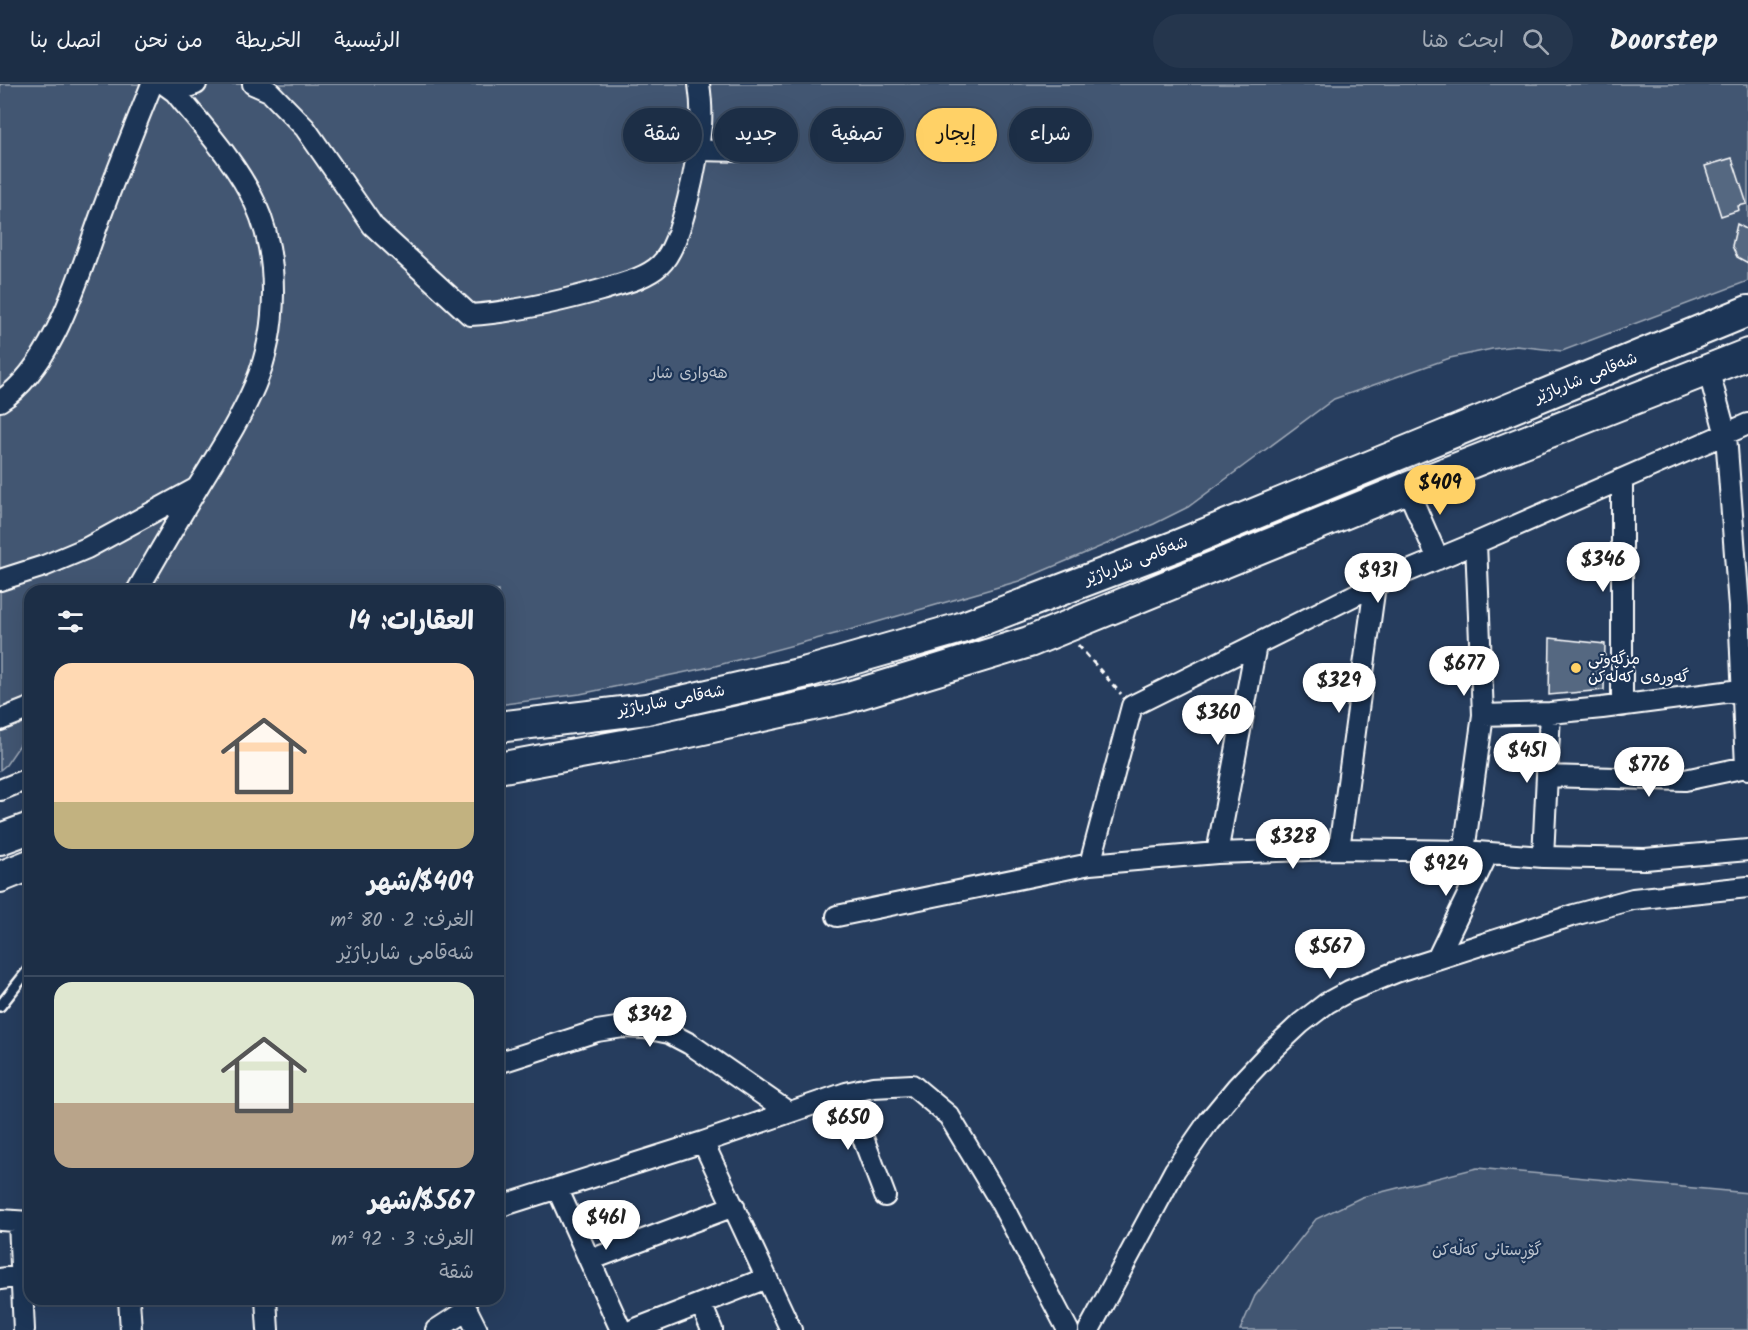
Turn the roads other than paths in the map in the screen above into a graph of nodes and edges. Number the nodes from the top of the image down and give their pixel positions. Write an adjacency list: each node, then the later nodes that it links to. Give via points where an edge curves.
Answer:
1 (152, 84): 11 (street, via 59,326 35,367)
2 (196, 84): 5 (street)
3 (254, 84): 7 (street, via 269,91 305,128 373,226 470,315 567,300 639,278 659,266 679,230)
4 (699, 84): 6 (street)
5 (169, 88): 15 (street, via 237,171 255,202 267,236 273,277 272,316 256,384)
6 (701, 108)
7 (696, 162)
8 (1748, 311): 25 (main road, شەقامی شارباژێر, via 1176,546 972,624)
9 (1748, 354): 10 (main road, شەقامی شارباژێر)
10 (1708, 369): 13 (street); 16 (main road, شەقامی شارباژێر)
11 (0, 401)
12 (1748, 424): 13 (street)
13 (1726, 435): 14 (street); 17 (street)
14 (1622, 480): 18 (street); 27 (street)
15 (197, 488): 20 (street, via 87,548); 21 (street)
16 (1407, 488): 19 (street); 29 (main road, شەقامی شارباژێر, via 1029,642 856,694)
17 (1740, 500): 23 (street)
18 (1476, 543): 19 (street); 31 (street)
19 (1438, 559): 22 (street)
20 (0, 580)
21 (140, 585)
22 (1375, 585): 24 (street); 41 (street)
23 (1743, 606): 26 (street)
24 (1256, 645): 44 (street); 47 (street, via 1132,706)
25 (779, 679): 29 (main road); 33 (main road, شەقامی شارباژێر, via 647,708)
26 (1745, 690): 27 (street); 35 (street)
27 (1622, 706): 30 (street)
28 (24, 710): 32 (street)
29 (787, 710): 34 (main road, شەقامی شارباژێر)
30 (1550, 713): 31 (street); 36 (street)
31 (1483, 714): 43 (street)
32 (0, 720)
33 (504, 726)
34 (504, 767)
35 (1747, 768): 36 (street, via 1685,780)
36 (1547, 776): 46 (street)
37 (24, 778): 38 (street)
38 (0, 790)
39 (24, 830): 40 (main road)
40 (0, 839)
41 (1339, 849): 43 (street); 44 (street)
42 (1748, 850): 46 (street, via 1645,859)
43 (1464, 851): 45 (street)
44 (1217, 853): 47 (street)
45 (1488, 853): 46 (street); 52 (street)
46 (1543, 857)
47 (1090, 864): 51 (street)
48 (24, 867): 49 (main road)
49 (0, 877)
50 (1748, 887): 52 (street, via 1632,899)
51 (837, 916)
52 (1437, 959): 82 (street, via 1396,972 1327,1003 1301,1023 1237,1087 1175,1170)
53 (24, 976): 54 (lane)
54 (0, 1006)
55 (504, 1061): 57 (street, via 597,1031 645,1028 669,1033 690,1044)
56 (846, 1093): 57 (street); 60 (street); 81 (street, via 912,1085 949,1116 1000,1201)
57 (788, 1112): 58 (street)
58 (704, 1142): 59 (street); 62 (street)
59 (557, 1188): 61 (street); 64 (street)
60 (885, 1196)
61 (504, 1205)
62 (734, 1206): 64 (street); 66 (street)
63 (16, 1221): 65 (street)
64 (590, 1260): 77 (street)
65 (21, 1276): 67 (street); 72 (street)
66 (767, 1278): 68 (street); 80 (street)
67 (0, 1279)
68 (701, 1304): 78 (street); 79 (street)
69 (129, 1305): 73 (street)
70 (266, 1305): 74 (street)
71 (465, 1305): 75 (street); 76 (street)
72 (24, 1330)
73 (131, 1330)
74 (268, 1330)
75 (436, 1330)
76 (477, 1330)
77 (621, 1330)
78 (633, 1330)
79 (712, 1330)
80 (791, 1330)
81 (1068, 1330)
82 (1089, 1330)

